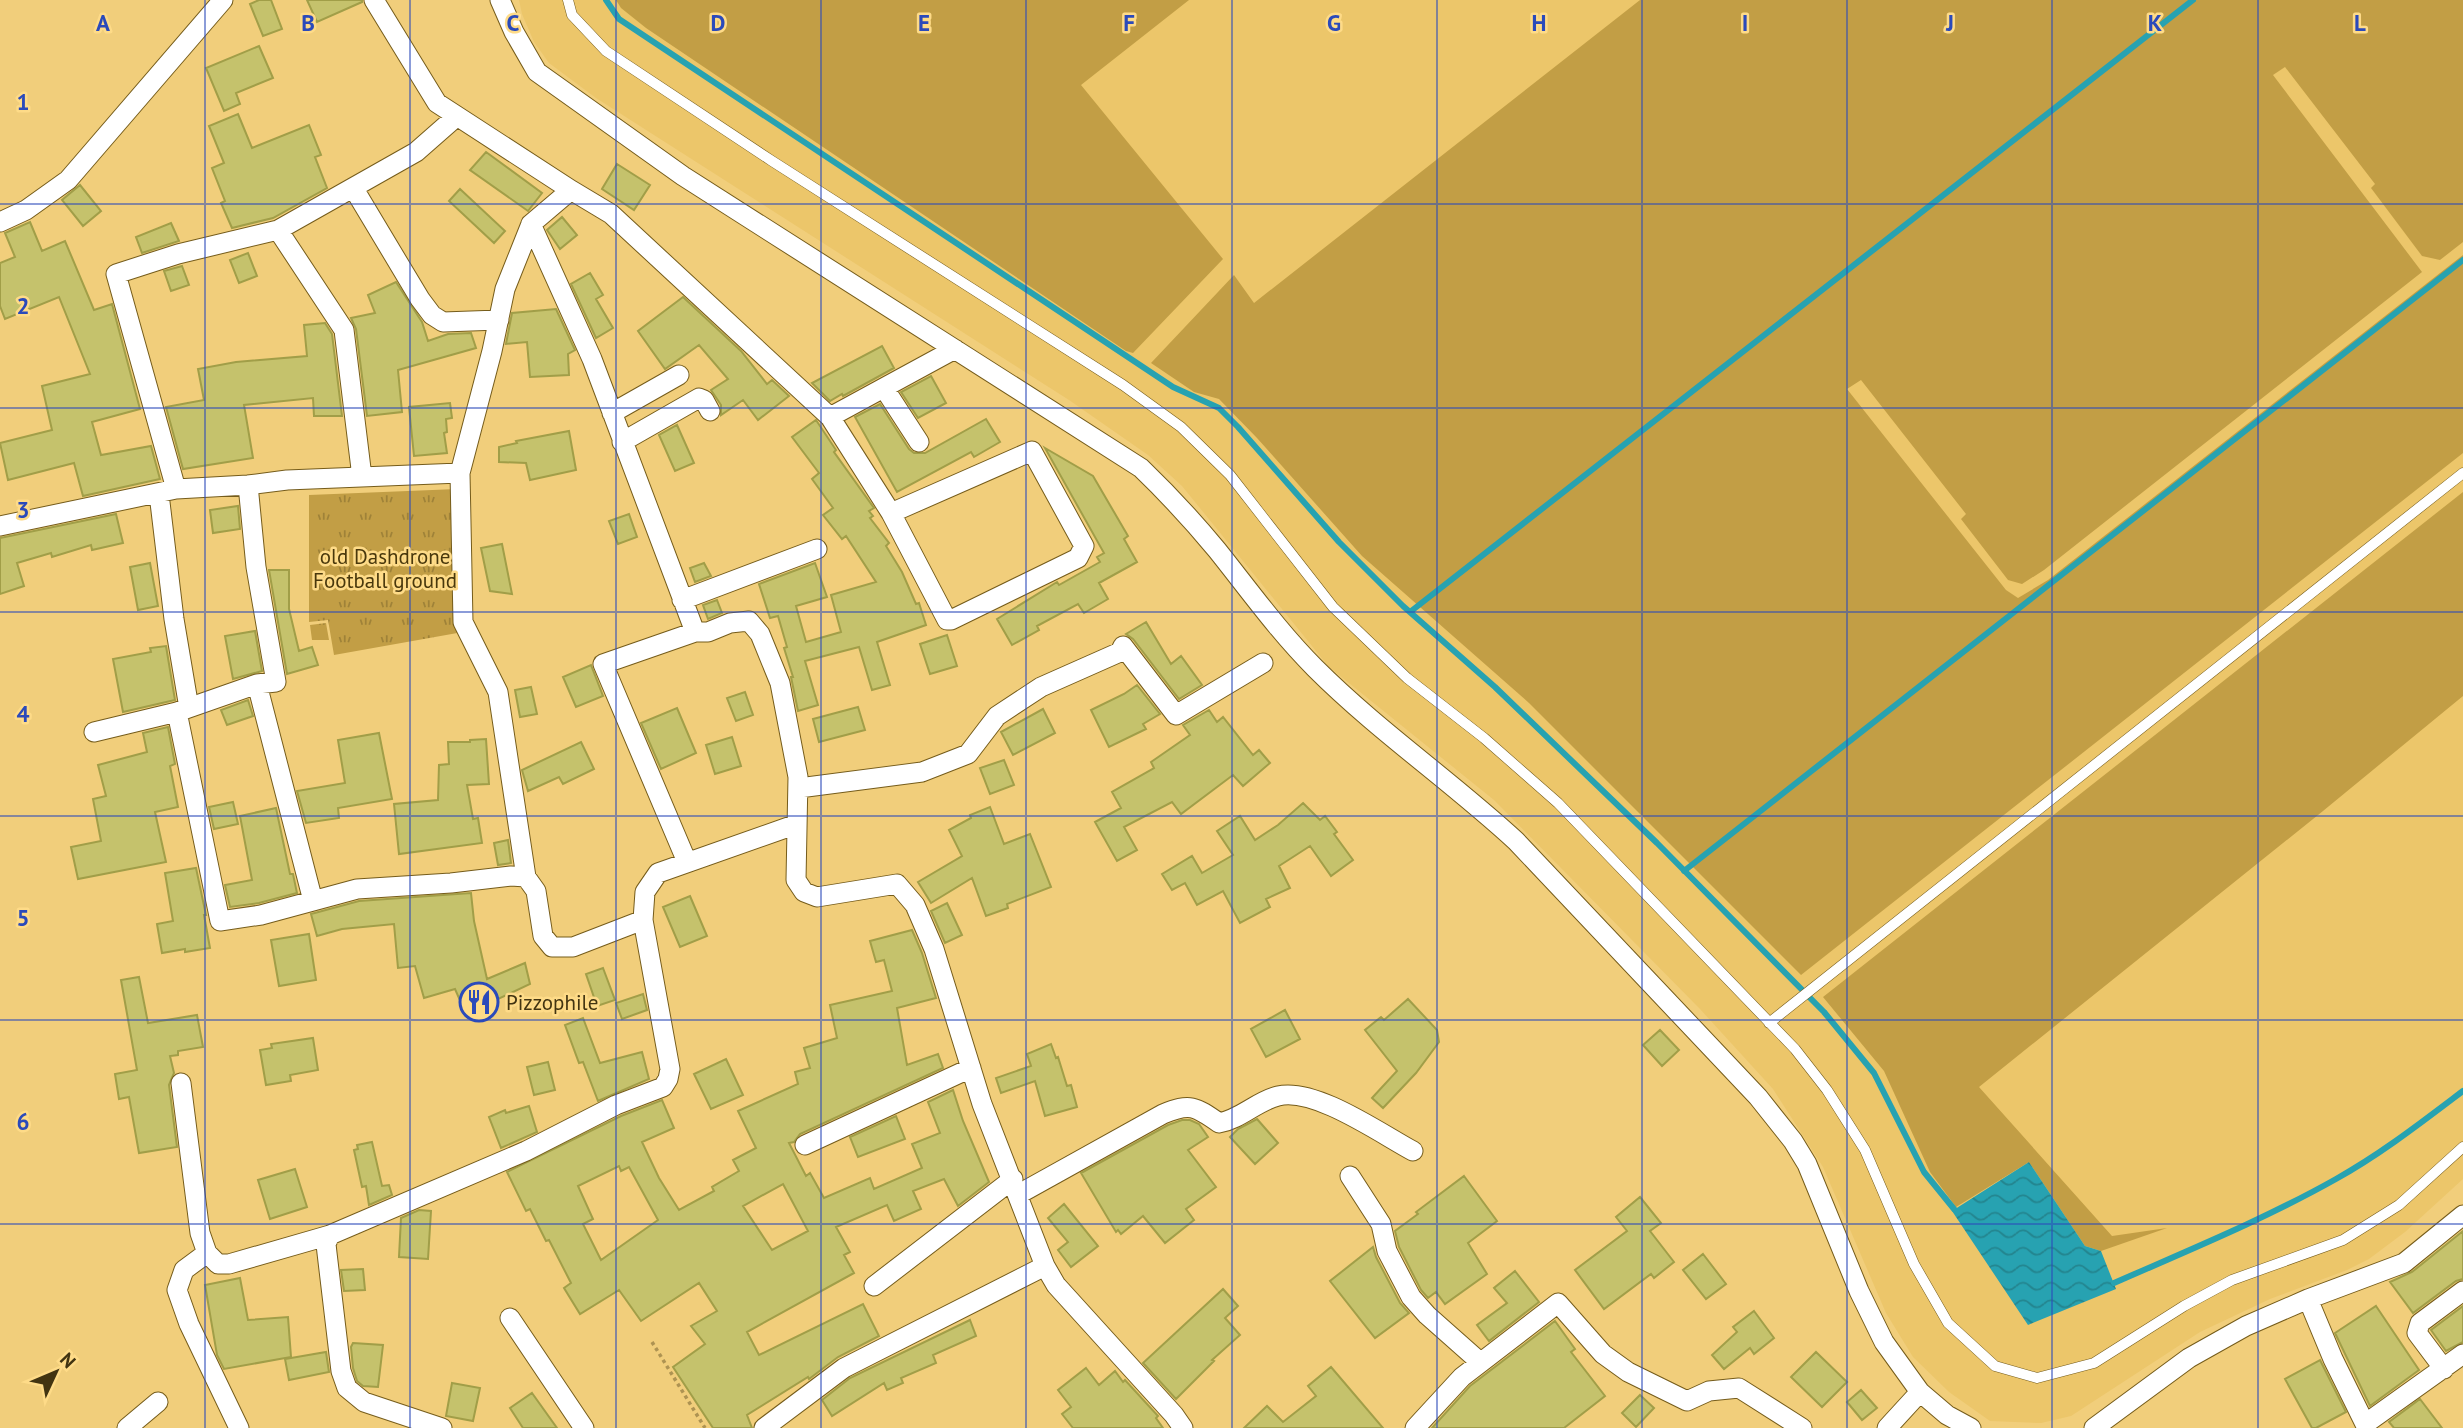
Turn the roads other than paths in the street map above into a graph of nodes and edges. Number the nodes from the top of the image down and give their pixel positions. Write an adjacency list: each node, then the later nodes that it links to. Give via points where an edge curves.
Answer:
1 (223, 0): 8 (street, via 68,180)
2 (374, 0): 5 (street, via 437,103)
3 (500, 0): 12 (street, via 537,72 683,176)
4 (568, 0): 40 (lane, via 572,15 606,51 1124,385 1181,427 1230,475 1333,607 1407,678 1558,803)
5 (457, 116): 6 (street, via 416,152); 7 (street)
6 (354, 188): 10 (street); 11 (street, via 432,315 443,322)
7 (572, 190): 9 (street); 17 (street, via 611,214)
8 (0, 222)
9 (531, 224): 11 (street, via 505,289); 16 (street)
10 (278, 230): 22 (street, via 344,330); 24 (street, via 116,274)
11 (499, 320): 20 (street)
12 (956, 349): 14 (street); 59 (street, via 1142,468 1313,666 1362,714 1516,841 1758,1097 1807,1164 1884,1342)
13 (680, 375): 16 (street)
14 (884, 388): 17 (street); 19 (street)
15 (710, 411): 18 (street, via 699,398)
16 (612, 413): 18 (street)
17 (830, 417): 25 (street)
18 (622, 442): 28 (street)
19 (919, 442)
20 (460, 473): 22 (street); 37 (street, via 463,621 498,692)
21 (2463, 473): 40 (lane)
22 (362, 477): 23 (street)
23 (247, 485): 24 (street); 31 (street, via 276,682)
24 (168, 492): 26 (street); 32 (street)
25 (891, 513): 25 (street, via 947,620 1078,558 1084,546 1032,451)
26 (0, 526)
27 (817, 549): 28 (street)
28 (682, 600): 29 (street)
29 (695, 632): 34 (street, via 749,621 760,635 780,683); 36 (street, via 603,664)
30 (1263, 663): 34 (street, via 1176,715 1123,646 1120,652 1041,687 997,716 968,754 922,772)
31 (257, 684): 32 (street); 38 (street)
32 (183, 710): 33 (street); 38 (street, via 220,921)
33 (94, 732)
34 (799, 788): 35 (street)
35 (797, 824): 36 (street); 41 (street, via 796,880 804,892 817,897 897,884 915,905 934,949)
36 (688, 862): 39 (street, via 658,873 645,892)
37 (526, 877): 38 (street, via 357,889); 39 (street, via 536,891 543,936 552,947 573,947)
38 (313, 901)
39 (643, 920): 49 (street, via 670,1069 663,1087 615,1105 526,1152)
40 (1769, 1023): 44 (lane, via 1827,1090 1865,1150 1914,1264 1948,1323 1996,1366 2037,1378 2094,1363 2232,1280 2343,1240 2399,1205)
41 (971, 1068): 43 (street); 47 (street)
42 (181, 1083): 50 (street, via 200,1233)
43 (804, 1145)
44 (2463, 1147)
45 (1413, 1151): 47 (street, via 1362,1121 1297,1094 1276,1096 1233,1121 1219,1123 1200,1109 1182,1106)
46 (1350, 1176): 57 (street, via 1381,1224 1387,1251 1411,1297)
47 (1016, 1186): 51 (street); 52 (street)
48 (2463, 1215): 54 (street, via 2404,1264)
49 (330, 1235): 50 (street, via 229,1264 218,1264); 64 (street, via 327,1253 347,1388 364,1402)
50 (207, 1253): 63 (street, via 184,1270 177,1290)
51 (1045, 1266): 66 (street, via 844,1368); 67 (street, via 1056,1285)
52 (874, 1286)
53 (2463, 1291): 58 (street, via 2418,1327 2417,1333)
54 (2308, 1299): 61 (street); 72 (street, via 2189,1357)
55 (510, 1318): 65 (street)
56 (2463, 1354): 58 (street)
57 (1480, 1362): 68 (street); 69 (street, via 1558,1303 1603,1354 1628,1372 1687,1401 1709,1391 1739,1388)
58 (2444, 1368): 61 (street)
59 (1920, 1392): 70 (street); 71 (street)
60 (158, 1402): 62 (street)
61 (2366, 1426)
62 (127, 1428)
63 (239, 1428)
64 (442, 1428)
65 (584, 1428)
66 (764, 1428)
67 (1183, 1428)
68 (1415, 1428)
69 (1802, 1428)
70 (1886, 1428)
71 (1971, 1428)
72 (2094, 1428)

